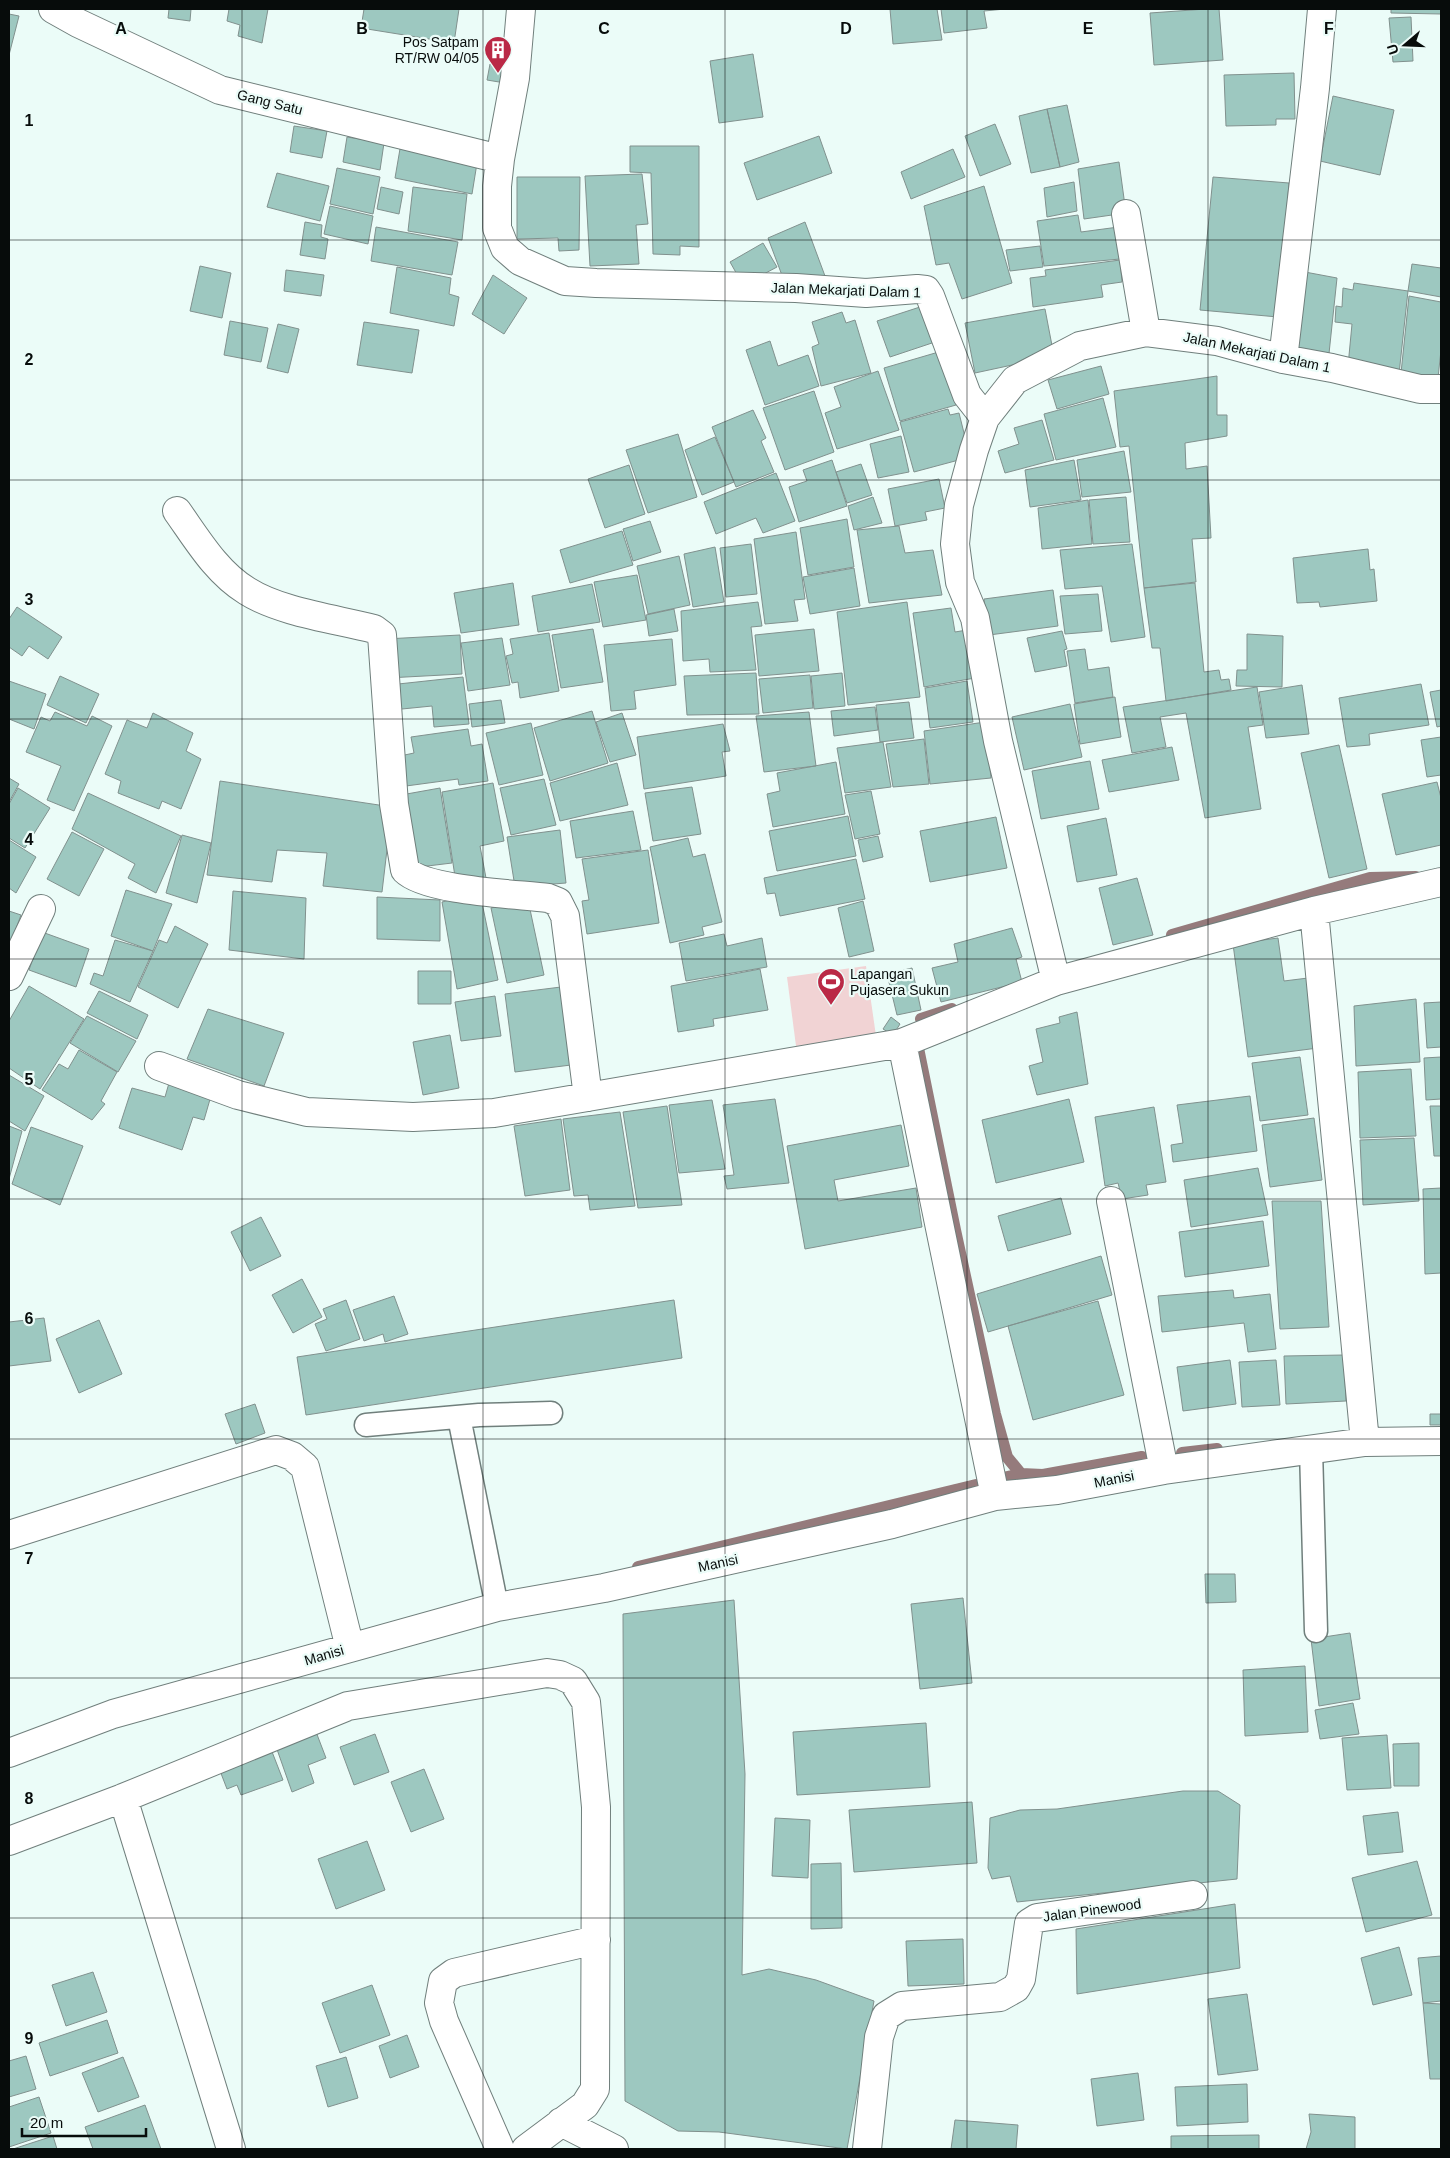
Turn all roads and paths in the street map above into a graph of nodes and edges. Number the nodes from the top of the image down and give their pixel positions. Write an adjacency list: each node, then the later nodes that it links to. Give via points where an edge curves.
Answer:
1 (53, 9): 4 (street, Gang Satu, via 220,90)
2 (521, 9): 4 (street, Jalan Mekarjati Dalam 1, via 515,78)
3 (1322, 9): 7 (street)
4 (500, 159): 9 (street, Jalan Mekarjati Dalam 1, via 497,228 505,248 520,261 565,281 866,293 926,290 967,395)
5 (1126, 214): 6 (street)
6 (1146, 332): 7 (street, Jalan Mekarjati Dalam 1, via 1217,341); 9 (street, Jalan Mekarjati Dalam 1, via 1080,346 1015,380)
7 (1282, 359): 8 (street, Jalan Mekarjati Dalam 1, via 1420,389)
8 (1441, 389)
9 (985, 418): 15 (street, via 959,505 955,544 960,582 976,618 998,741)
10 (177, 511): 18 (street, via 210,557 246,590 270,602 374,629 382,635 394,804 405,870 420,879 456,887 548,898 558,902 565,916)
11 (1441, 882): 13 (street)
12 (41, 909): 14 (street)
13 (1314, 911): 15 (street); 24 (street)
14 (9, 976)
15 (1056, 982): 16 (street)
16 (902, 1043): 18 (street); 27 (street)
17 (159, 1066): 18 (street, via 238,1095 307,1112 413,1117 485,1114)
18 (588, 1097)
19 (1111, 1201): 26 (street)
20 (551, 1413): 21 (lane)
21 (459, 1417): 22 (lane); 29 (lane)
22 (366, 1425)
23 (1441, 1441): 24 (street, Manisi)
24 (1365, 1442): 25 (street, Manisi)
25 (1311, 1449): 26 (street, Manisi); 30 (lane)
26 (1164, 1470): 27 (street, Manisi, via 1057,1490)
27 (994, 1496): 29 (street, Manisi, via 883,1526 604,1588)
28 (9, 1535): 31 (street, via 276,1450 292,1456 305,1467)
29 (497, 1607): 31 (street, Manisi)
30 (1316, 1631)
31 (350, 1648): 32 (street, Manisi, via 113,1714)
32 (9, 1753)
33 (123, 1798): 34 (street); 36 (street, via 348,1706 547,1673 560,1675 573,1681 586,1702 596,1807); 38 (street)
34 (9, 1841)
35 (1192, 1895): 42 (street, Jalan Pinewood, via 1037,1918 1030,1923 1021,1979 1016,1988 1000,1997 902,2006 886,2016 879,2037)
36 (596, 1940): 37 (street, via 595,2089 585,2105); 39 (street, via 454,1973 443,1981 439,2003 444,2021)
37 (561, 2122): 40 (street); 41 (street)
38 (231, 2149)
39 (500, 2149)
40 (526, 2149)
41 (614, 2149)
42 (868, 2149)

